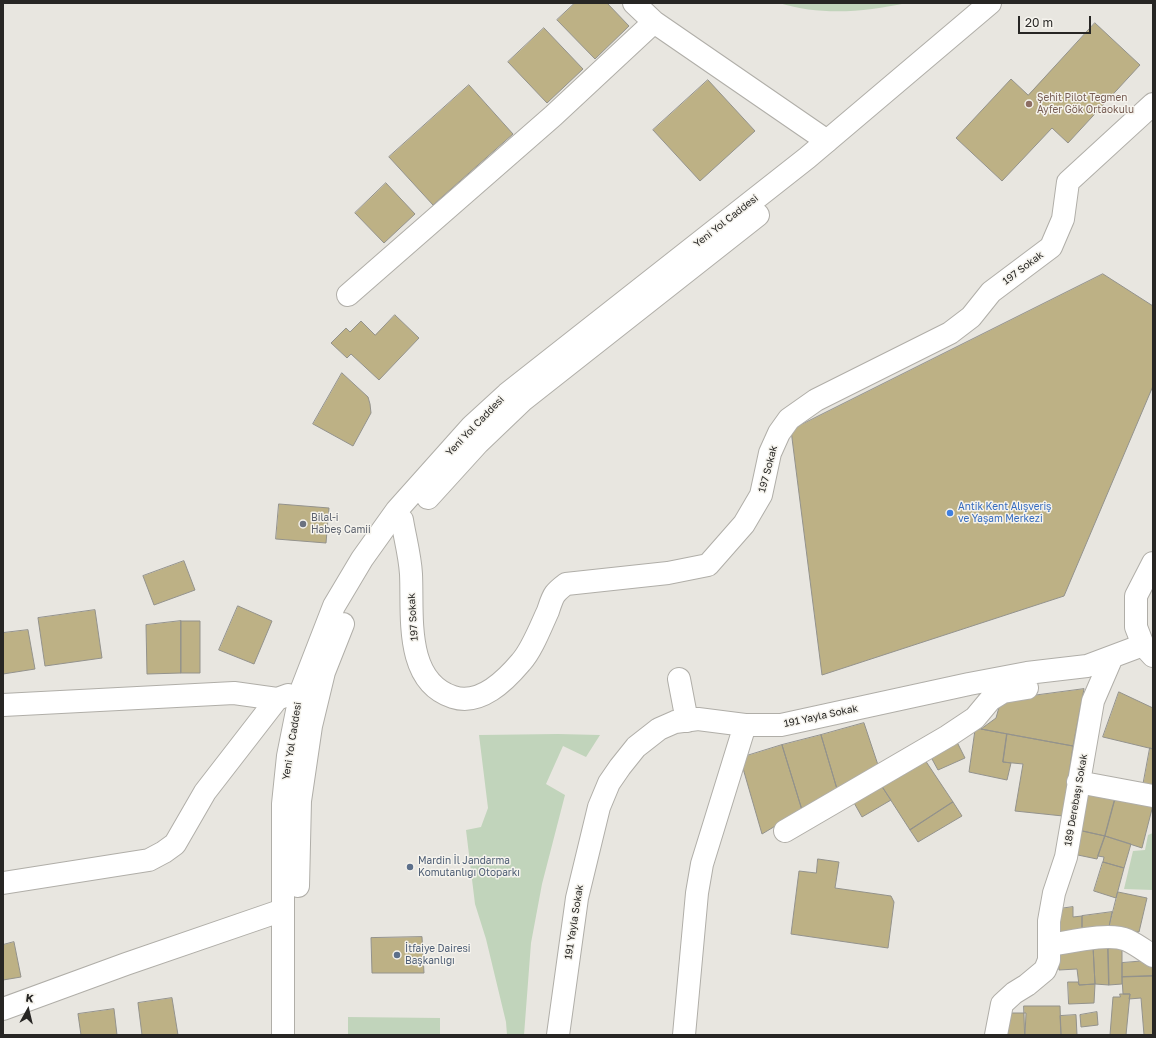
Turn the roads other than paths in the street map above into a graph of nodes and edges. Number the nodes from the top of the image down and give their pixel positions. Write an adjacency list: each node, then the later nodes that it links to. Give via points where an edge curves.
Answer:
1 (634, 3): 4 (street)
2 (990, 3): 6 (street, Yeni Yol Caddesi)
3 (1004, 3): 8 (street, Yeni Yol Caddesi, via 830,156 720,246 523,400 478,443 436,492)
4 (654, 22): 6 (street); 7 (street, via 553,116)
5 (1153, 104): 8 (street, 197 Sokak, via 1068,182 1063,219 1051,247 991,292 971,317 950,333 816,400 789,419 770,453 761,495 744,524 708,564 668,573 566,584 554,595 523,660 486,693 473,698 458,698 440,692 426,678 416,656 412,630 411,572)
6 (827, 141): 13 (street, Yeni Yol Caddesi, via 564,347 472,426 398,510 362,559 334,606)
7 (348, 295)
8 (402, 520): 27 (street, Yeni Yol Caddesi, via 355,592 324,672 311,726 300,801)
9 (1153, 563): 10 (street, via 1136,596 1136,627)
10 (1148, 651): 11 (street, 191 Yayla Sokak)
11 (1108, 666): 17 (street, 191 Yayla Sokak, via 1027,673 799,722 781,725); 18 (street, 189 Derebaşı Sokak, via 1093,701); 20 (street, via 1004,692 990,700 975,718 948,736)
12 (679, 679): 16 (street)
13 (301, 691): 14 (street); 22 (street, Yeni Yol Caddesi, via 288,756 283,804)
14 (277, 699): 15 (street, via 234,693); 21 (street, via 205,792 175,844 164,852 149,860)
15 (3, 705)
16 (687, 721): 17 (street, 191 Yayla Sokak, via 698,719); 28 (street, 191 Yayla Sokak, via 659,728 636,747 609,784 599,806 577,898)
17 (744, 725): 29 (street, via 702,864)
18 (1078, 782): 19 (street); 23 (street, 189 Derebaşı Sokak, via 1066,857 1054,893 1049,921)
19 (1153, 796)
20 (785, 831)
21 (3, 883)
22 (283, 910): 25 (street); 26 (street, Yeni Yol Caddesi)
23 (1050, 945): 24 (street, via 1118,938 1127,940); 30 (street, 189 Derebaşı Sokak, via 1045,970 1002,1004)
24 (1153, 956)
25 (3, 1009)
26 (283, 1035)
27 (295, 1035)
28 (558, 1035)
29 (684, 1035)
30 (996, 1035)

